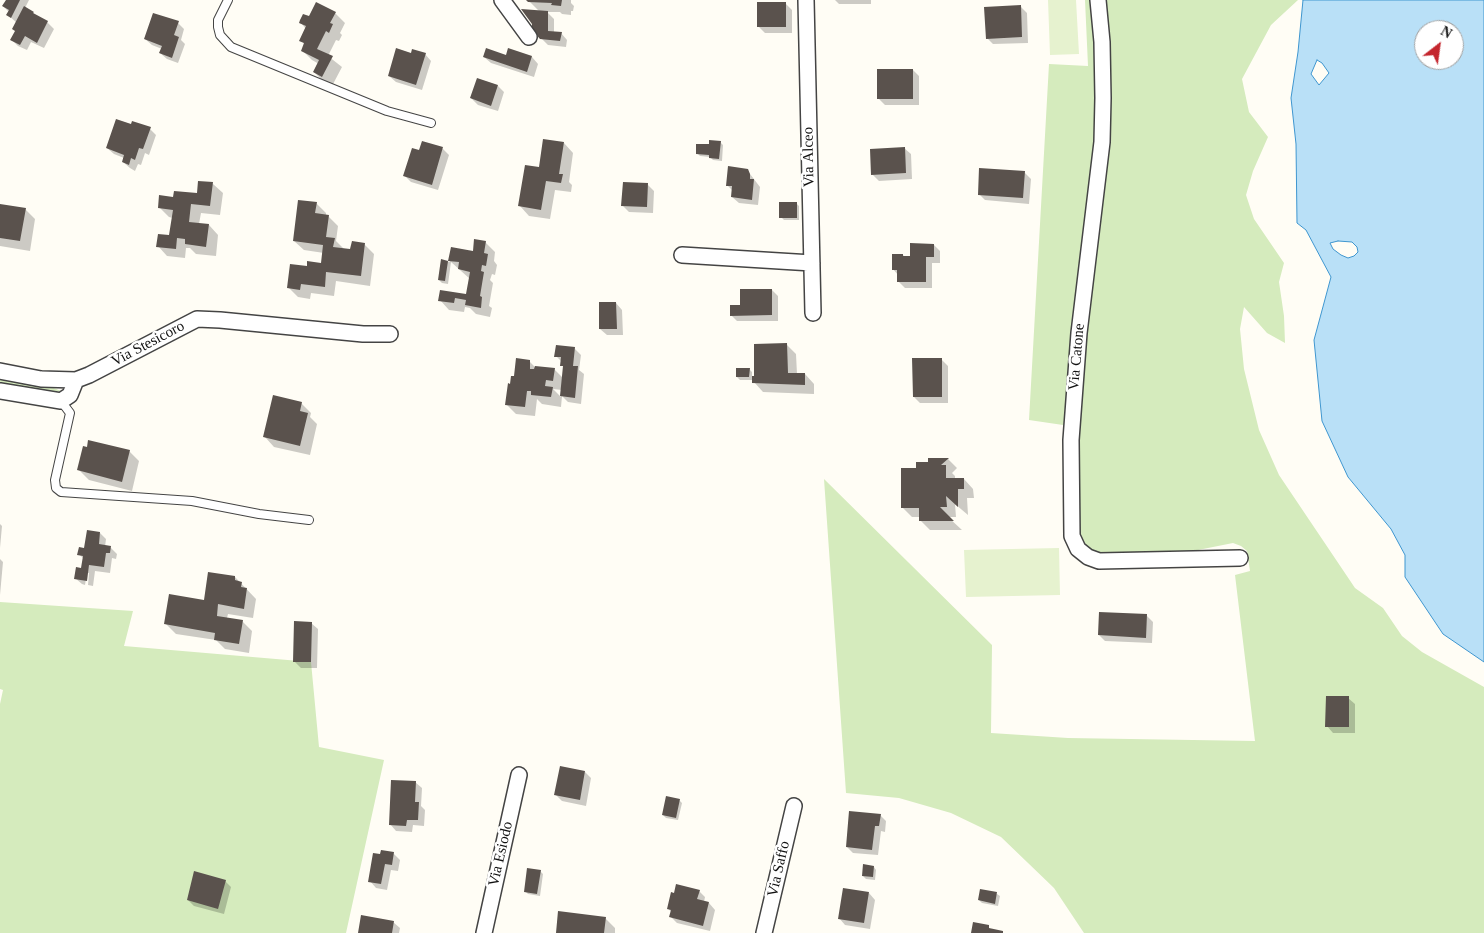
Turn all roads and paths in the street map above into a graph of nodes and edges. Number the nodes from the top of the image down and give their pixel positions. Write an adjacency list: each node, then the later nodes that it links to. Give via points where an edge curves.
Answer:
1 (228, 0): 6 (lane, via 218,27 220,35 231,47 387,111)
2 (502, 0): 5 (street)
3 (806, 0): 8 (street, Via Alceo)
4 (1098, 0): 16 (street, Via Catone, via 1102,142 1079,333 1071,440 1072,536 1078,549 1099,561)
5 (530, 37)
6 (431, 123)
7 (682, 255): 8 (street)
8 (812, 263): 9 (street, Via Alceo)
9 (813, 313)
10 (390, 334): 12 (street, Via Stesicoro, via 197,319)
11 (0, 371): 12 (street, Via Stesicoro, via 41,379)
12 (76, 380): 14 (street, via 70,395)
13 (0, 391): 14 (street)
14 (61, 401): 15 (lane, via 70,413 54,480 61,492 192,501)
15 (309, 520)
16 (1240, 558)
17 (519, 775): 19 (street, Via Esiodo)
18 (794, 806): 20 (street, Via Saffo)
19 (484, 933)
20 (764, 933)

